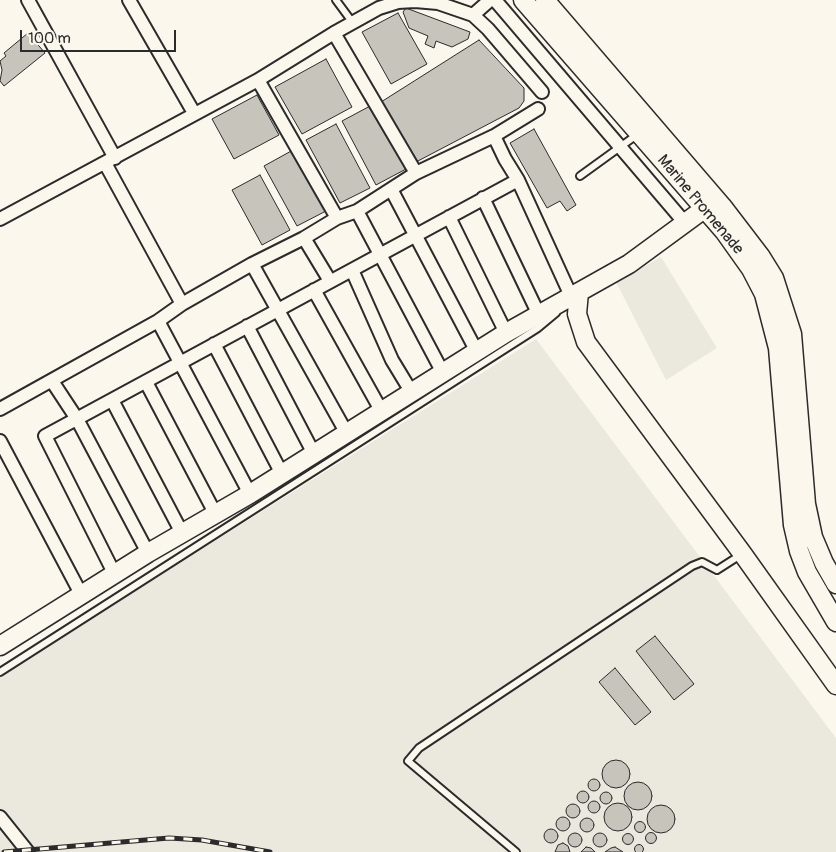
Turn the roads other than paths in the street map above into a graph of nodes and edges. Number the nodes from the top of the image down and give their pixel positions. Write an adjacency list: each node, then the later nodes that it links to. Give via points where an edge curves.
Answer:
1 (28, 0): 19 (street)
2 (129, 0): 15 (street)
3 (336, 0): 10 (lane)
4 (415, 0): 9 (street, via 438,3); 10 (street, via 379,8)
5 (490, 0): 9 (street)
6 (495, 0): 18 (street)
7 (523, 0): 16 (main road, Marine Promenade)
8 (545, 0): 16 (main road, Marine Promenade)
9 (473, 15): 13 (street)
10 (353, 23): 11 (street)
11 (334, 33): 12 (street); 20 (street)
12 (258, 80): 15 (street); 28 (street)
13 (542, 92)
14 (538, 109): 17 (street)
15 (194, 113): 19 (street)
16 (645, 128): 18 (lane); 25 (main road, Marine Promenade); 66 (main road, Marine Promenade, via 722,206 762,257 774,278 792,334 806,504 813,537)
17 (494, 136): 20 (street); 22 (street)
18 (621, 148): 21 (lane); 30 (street)
19 (110, 160): 29 (street); 39 (street)
20 (416, 173): 23 (street)
21 (580, 176)
22 (518, 180): 24 (street); 38 (street)
23 (391, 189): 26 (street); 31 (street)
24 (483, 198): 27 (street); 41 (street)
25 (704, 209): 30 (main road); 68 (main road, Marine Promenade, via 738,248 764,294 778,348 793,525 807,572)
26 (357, 211): 28 (street); 33 (street)
27 (449, 216): 31 (street); 44 (street)
28 (337, 218): 32 (street)
29 (0, 219)
30 (685, 223): 38 (main road, via 629,264)
31 (415, 235): 33 (street); 46 (street)
32 (304, 238): 34 (street); 36 (street)
33 (380, 254): 35 (street); 48 (street)
34 (252, 264): 39 (street); 40 (street)
35 (352, 270): 36 (street); 51 (street, via 392,360)
36 (330, 281): 37 (street)
37 (314, 290): 40 (street); 54 (street)
38 (575, 294): 41 (main road); 64 (main road, via 577,314 586,342); 70 (lane, via 538,328)
39 (182, 304): 42 (street)
40 (279, 309): 43 (street); 56 (street)
41 (539, 315): 44 (main road)
42 (158, 321): 47 (street); 49 (street)
43 (247, 326): 45 (street); 58 (street)
44 (506, 333): 46 (main road)
45 (214, 344): 47 (street); 59 (street)
46 (477, 352): 48 (main road)
47 (181, 362): 50 (street); 60 (street)
48 (443, 373): 51 (main road)
49 (52, 381): 53 (street); 55 (street)
50 (146, 382): 52 (street); 61 (street)
51 (412, 393): 54 (main road)
52 (112, 400): 55 (street); 62 (street)
53 (0, 410)
54 (382, 412): 56 (main road)
55 (77, 419): 63 (street); 65 (street, via 45,436)
56 (346, 432): 58 (main road)
57 (0, 441): 67 (street)
58 (314, 454): 59 (main road)
59 (282, 474): 60 (main road)
60 (250, 494): 61 (main road)
61 (216, 515): 62 (main road)
62 (182, 533): 63 (main road)
63 (148, 553): 65 (main road)
64 (742, 553): 71 (main road); 74 (lane, via 717,570 702,562 692,566 419,748 408,761)
65 (115, 575): 67 (main road)
66 (836, 584)
67 (82, 594): 69 (main road)
68 (836, 622)
69 (0, 646)
70 (0, 672)
71 (836, 685)
72 (0, 817): 73 (street)
73 (28, 852)
74 (516, 852)

